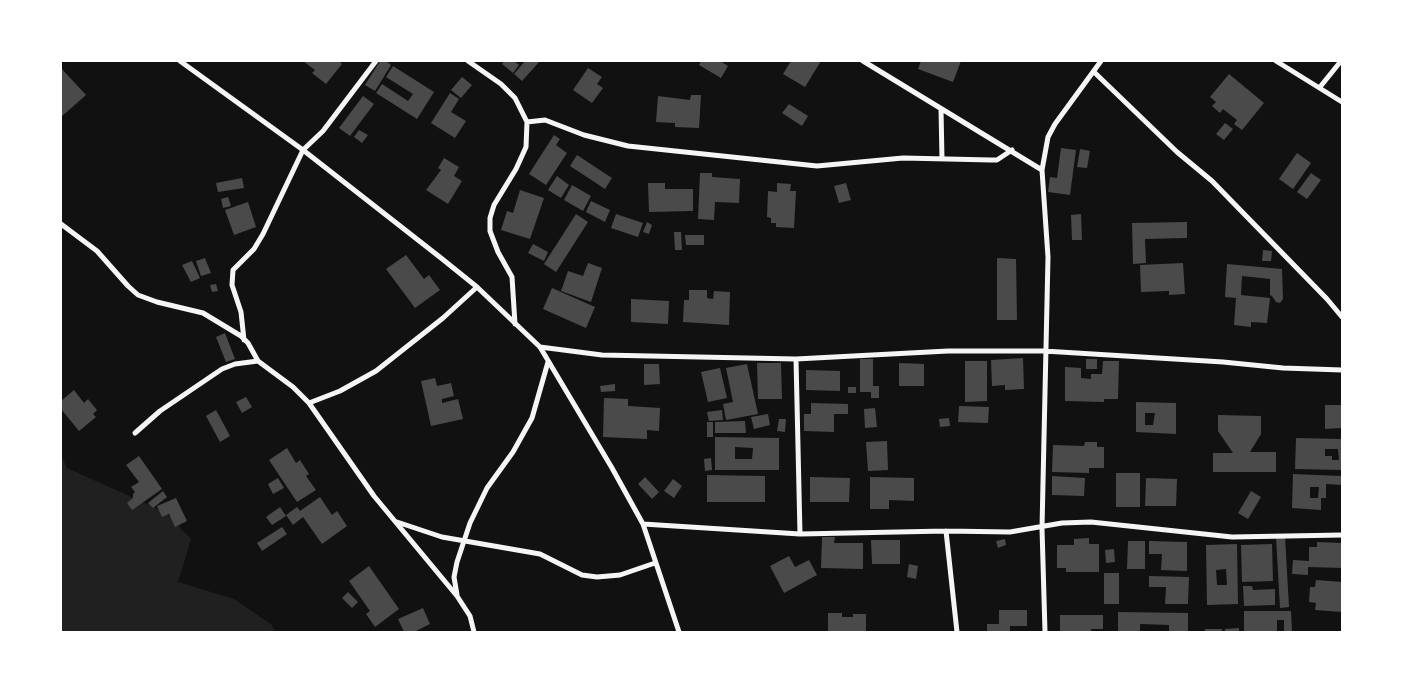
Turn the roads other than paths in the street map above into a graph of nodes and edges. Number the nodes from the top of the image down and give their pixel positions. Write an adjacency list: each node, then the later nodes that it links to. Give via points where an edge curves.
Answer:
1 (180, 61): 13 (street)
2 (376, 61): 13 (street, via 323,131)
3 (468, 61): 12 (street, via 515,98)
4 (863, 61): 11 (street)
5 (1101, 61): 8 (street)
6 (1276, 61): 9 (street)
7 (1340, 61): 9 (street)
8 (1094, 72): 16 (street, via 1048,137); 19 (street, via 1212,181)
9 (1320, 87): 10 (street)
10 (1342, 102)
11 (941, 109): 14 (street); 15 (street)
12 (527, 122): 15 (street, via 545,120 592,138 628,146 817,166 903,158); 20 (street, via 526,147 490,218 490,231 512,277)
13 (303, 150): 18 (street); 21 (street, via 264,234 233,270 232,284 242,312)
14 (1012, 150): 15 (street, via 997,160); 16 (street)
15 (942, 159)
16 (1042, 170): 23 (street, via 1048,257)
17 (61, 224): 21 (street, via 97,251 138,295 203,313)
18 (477, 287): 20 (street); 28 (street, via 376,371)
19 (1342, 317)
20 (515, 324): 22 (street)
21 (244, 340): 25 (street)
22 (540, 348): 24 (street, via 602,355); 26 (street)
23 (1044, 351): 24 (street, via 948,351); 27 (street); 32 (street)
24 (796, 359): 34 (street)
25 (258, 361): 28 (street); 29 (street, via 222,369 160,411)
26 (548, 362): 31 (street); 36 (street, via 532,418 514,452 487,488)
27 (1342, 370)
28 (310, 403): 30 (street, via 353,468)
29 (135, 433)
30 (397, 522): 36 (street); 38 (street)
31 (643, 524): 34 (street); 37 (street)
32 (1042, 528): 33 (street, via 1010,532); 35 (street, via 1062,523 1091,522 1232,537); 42 (street)
33 (946, 531): 34 (street); 41 (street)
34 (800, 534)
35 (1342, 535)
36 (463, 541): 37 (street, via 540,554 582,575 597,577 620,575); 38 (street, via 454,577)
37 (655, 563): 40 (street)
38 (457, 596): 39 (street, via 470,616)
39 (474, 632)
40 (679, 632)
41 (957, 632)
42 (1045, 632)

